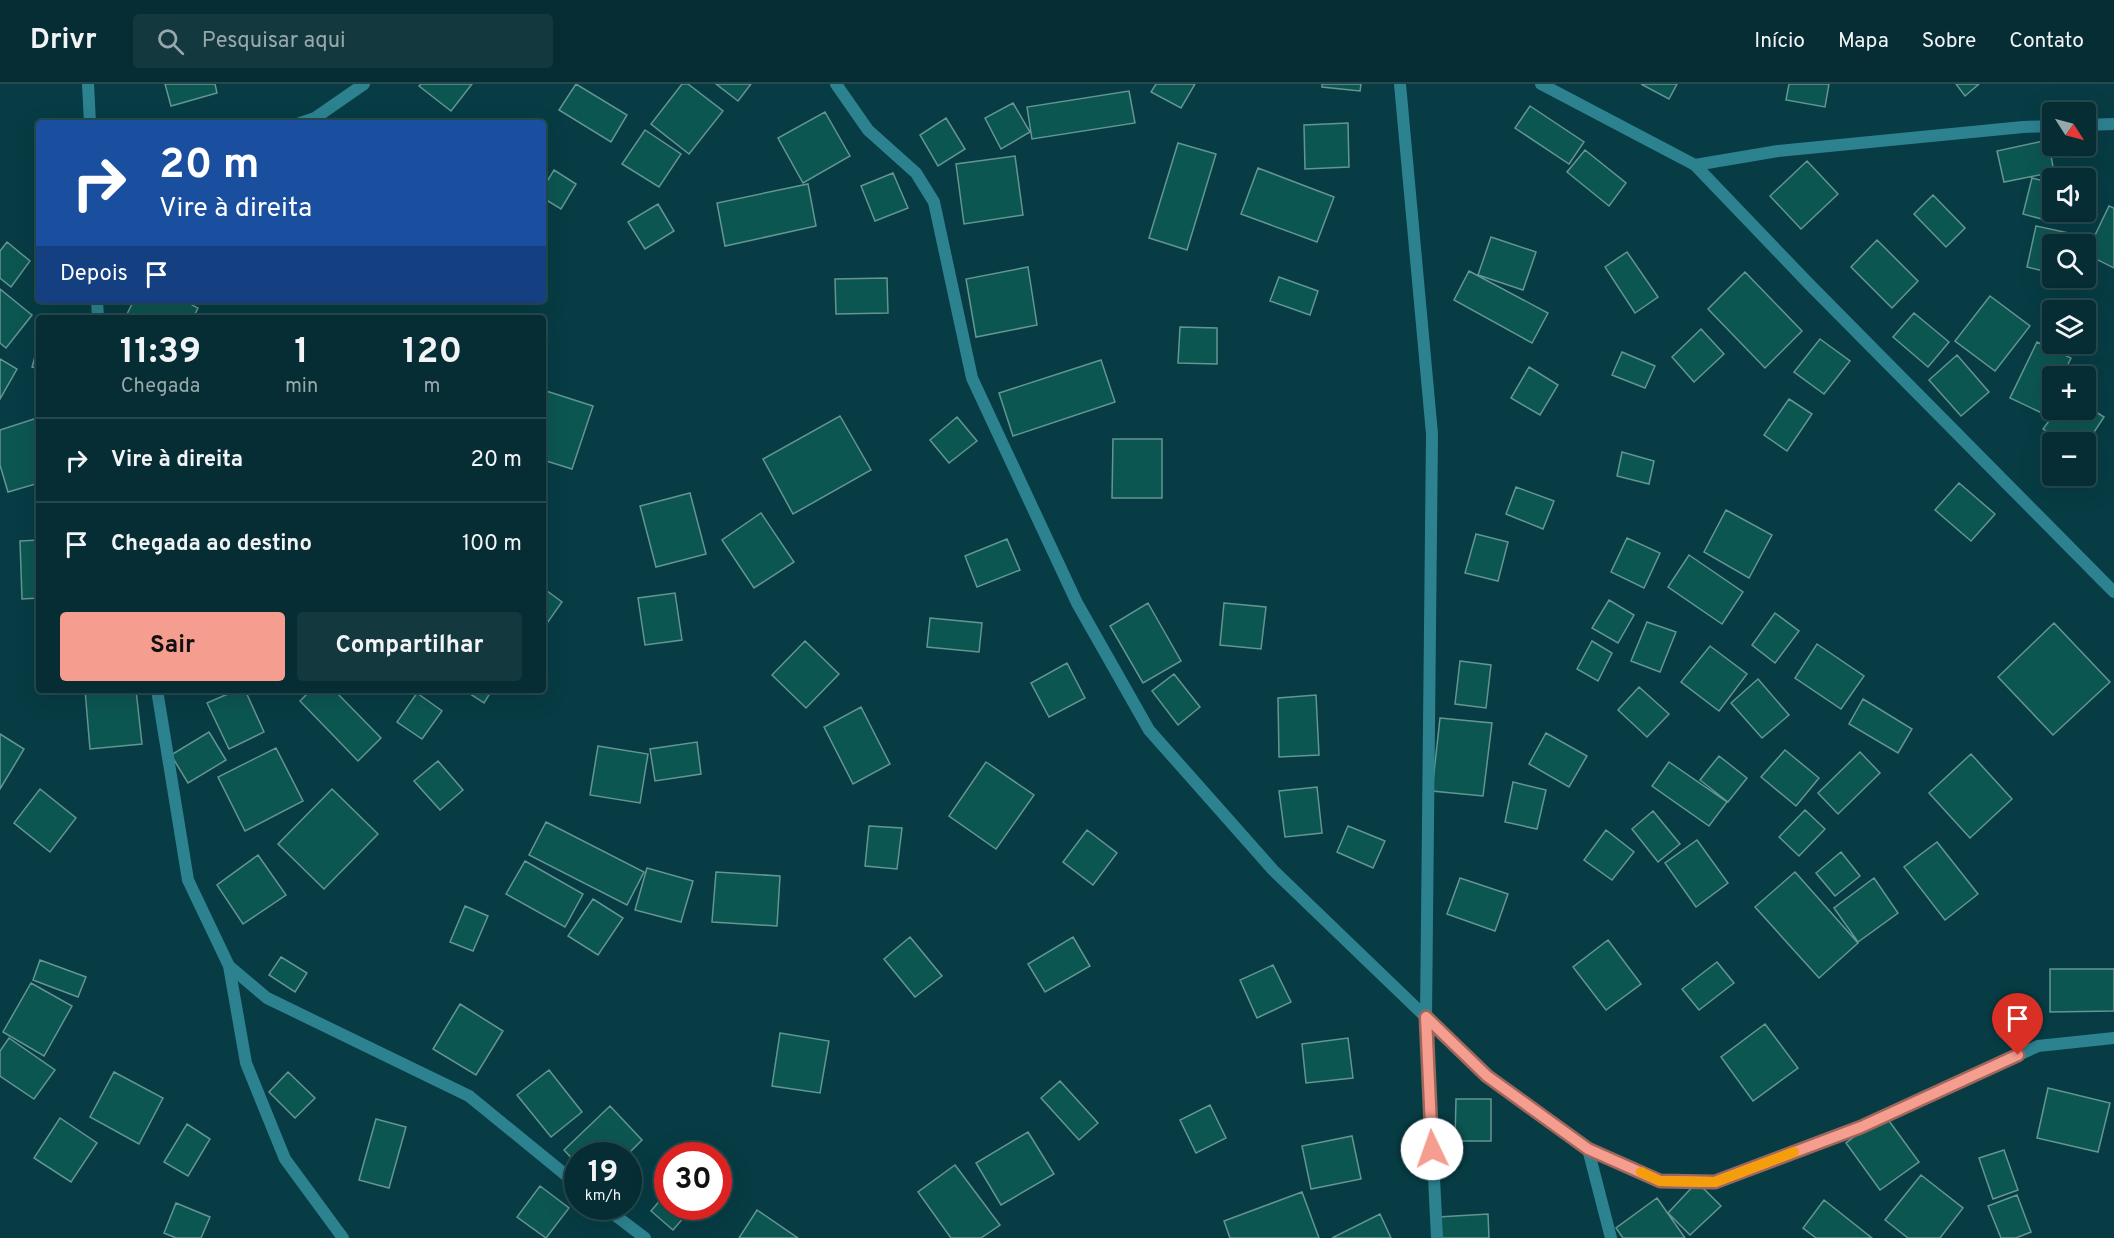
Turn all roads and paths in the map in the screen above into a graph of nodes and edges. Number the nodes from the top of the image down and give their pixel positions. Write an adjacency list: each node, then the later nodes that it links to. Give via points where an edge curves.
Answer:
1 (88, 84): 6 (street)
2 (364, 84): 7 (street)
3 (836, 84): 15 (street, via 868,130 916,172 934,202 972,378 1077,603 1149,730 1273,870)
4 (1400, 84): 15 (street, via 1432,434)
5 (1541, 84): 11 (street)
6 (90, 120)
7 (309, 120)
8 (2114, 124): 9 (street)
9 (2096, 125)
10 (2042, 126): 11 (street, via 1779,151)
11 (1695, 165): 12 (street)
12 (2114, 592)
13 (157, 693): 14 (street, via 188,880)
14 (228, 966): 18 (street, via 267,998 469,1096); 20 (street, via 246,1063 285,1159)
15 (1426, 1017): 17 (street, via 1487,1076); 22 (street)
16 (2114, 1038): 17 (street, via 2038,1046 1861,1127 1715,1182 1660,1181)
17 (1588, 1149): 23 (street)
18 (564, 1174)
19 (621, 1220): 21 (street)
20 (343, 1238)
21 (645, 1238)
22 (1437, 1238)
23 (1611, 1238)

